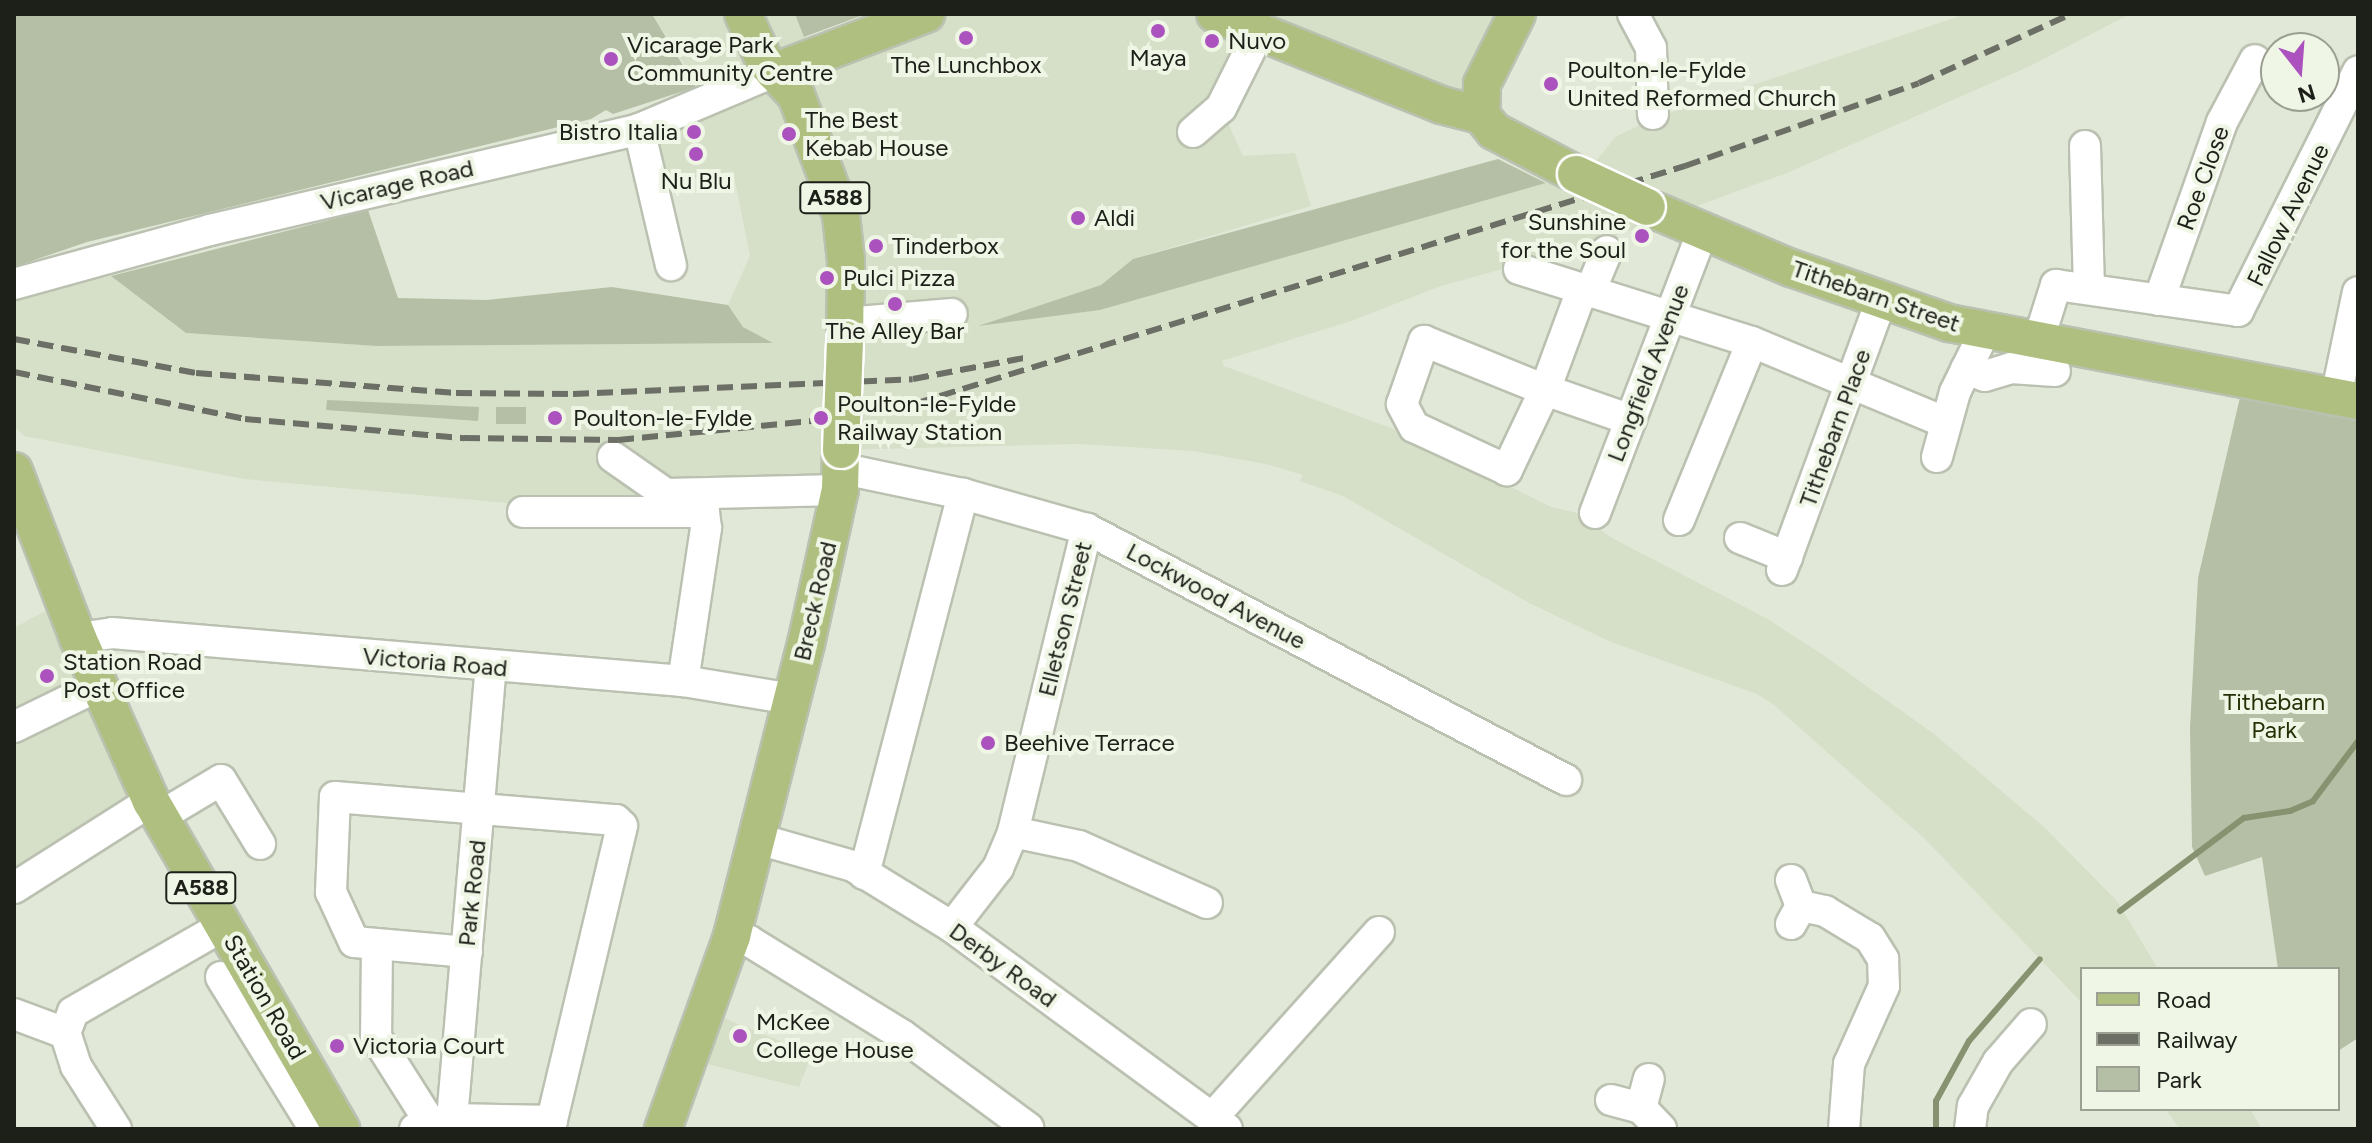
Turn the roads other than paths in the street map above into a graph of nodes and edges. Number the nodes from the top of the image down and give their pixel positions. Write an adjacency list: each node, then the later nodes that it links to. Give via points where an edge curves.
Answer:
1 (743, 14): 8 (main road, A588)
2 (926, 14): 8 (main road)
3 (1517, 14): 9 (main road)
4 (1633, 14): 10 (street, via 1651,48)
5 (1233, 20): 9 (main road, Tithebarn Street, via 1427,99); 12 (street, via 1221,108)
6 (2255, 60): 23 (street, Roe Close, via 2222,122)
7 (2358, 71): 23 (street, Fallow Avenue, via 2238,311)
8 (774, 72): 11 (street, Vicarage Road); 26 (main road, Breck Road / A588, via 796,95 841,215)
9 (1482, 100): 14 (main road, Tithebarn Street, bridge, via 1494,131)
10 (1653, 114)
11 (639, 129): 16 (street); 18 (street, Vicarage Road, via 210,230)
12 (1193, 132)
13 (2085, 146): 19 (street)
14 (1702, 233): 22 (main road, Tithebarn Street); 25 (street, Longfield Avenue)
15 (1607, 251): 20 (street)
16 (671, 265)
17 (1519, 269): 20 (street)
18 (14, 284)
19 (2089, 287): 23 (street, Fallow Avenue); 29 (street, Fallow Avenue, via 2056,285)
20 (1586, 290): 25 (street); 32 (street)
21 (2358, 292): 33 (street)
22 (1882, 298): 27 (main road, Tithebarn Street); 31 (street, Tithebarn Place)
23 (2159, 300)
24 (952, 314): 26 (street)
25 (1670, 317): 28 (street); 34 (street, Longfield Avenue)
26 (846, 331): 38 (main road, Breck Road / A588, bridge)
27 (1985, 331): 29 (main road, Tithebarn Street); 30 (street)
28 (1752, 342): 31 (street); 43 (street)
29 (2047, 356): 30 (street, via 1985,376); 33 (main road, Tithebarn Street, via 2244,380)
30 (1966, 369): 35 (street)
31 (1852, 387): 35 (street); 46 (street, Tithebarn Place, via 1784,563)
32 (1545, 390): 32 (street, via 1424,341 1402,404 1414,427 1507,470); 34 (street)
33 (2347, 399)
34 (1631, 420): 42 (street, Longfield Avenue)
35 (1944, 422): 37 (street)
36 (613, 457): 38 (street, Lockwood Avenue, via 666,494)
37 (1937, 457)
38 (842, 469): 40 (street, Lockwood Avenue); 51 (main road, Breck Road / A588)
39 (14, 471): 44 (main road, Station Road / A588)
40 (963, 494): 45 (street, Lockwood Avenue); 59 (street)
41 (523, 512): 49 (street, via 704,512)
42 (1595, 513)
43 (1679, 520)
44 (22, 522): 47 (main road, Station Road / A588)
45 (1087, 529): 53 (street, Lockwood Avenue); 56 (street, Elletson Street)
46 (1740, 538)
47 (78, 638): 48 (street, Victoria Road, via 112,633); 50 (main road, Station Road / A588)
48 (491, 667): 49 (street, Victoria Road); 55 (street, Park Road)
49 (683, 681): 51 (street, Victoria Road)
50 (98, 686): 52 (street); 54 (main road, Station Road / A588)
51 (792, 699): 57 (main road, Breck Road / A588)
52 (14, 727)
53 (1566, 780)
54 (155, 809): 58 (street, via 221,780); 60 (street); 63 (main road, Station Road / A588)
55 (480, 809): 67 (street, via 335,797 331,892 354,942); 68 (street, Park Road); 77 (street, via 616,820 622,826)
56 (1013, 832): 61 (street, via 1079,846); 64 (street, Elletson Street, via 998,868)
57 (758, 839): 59 (street, Derby Road, via 853,866); 66 (main road, Breck Road / A588)
58 (260, 844)
59 (864, 874): 64 (street, Derby Road)
60 (14, 888)
61 (1207, 903)
62 (1794, 904): 83 (street, via 1848,921 1870,938 1883,959 1884,986 1849,1064)
63 (223, 926): 72 (street, via 73,1012); 81 (main road, Station Road / A588)
64 (952, 927): 75 (street, Derby Road)
65 (1379, 932): 75 (street)
66 (732, 936): 78 (street, via 749,941 902,1035); 82 (main road, Breck Road / A588)
67 (377, 945): 68 (street); 76 (street, via 376,1037)
68 (467, 952): 76 (street, Park Road)
69 (221, 977): 80 (street)
70 (14, 1014): 72 (street)
71 (2031, 1024): 84 (street, via 1992,1073 1973,1106)
72 (65, 1033): 79 (street, via 76,1066)
73 (1611, 1100): 74 (street)
74 (1650, 1105)
75 (1220, 1123)
76 (437, 1125): 77 (street)
77 (551, 1125)
78 (1028, 1128)
79 (116, 1129)
80 (315, 1129)
81 (341, 1129)
82 (663, 1129)
83 (1844, 1129)
84 (1970, 1129)

